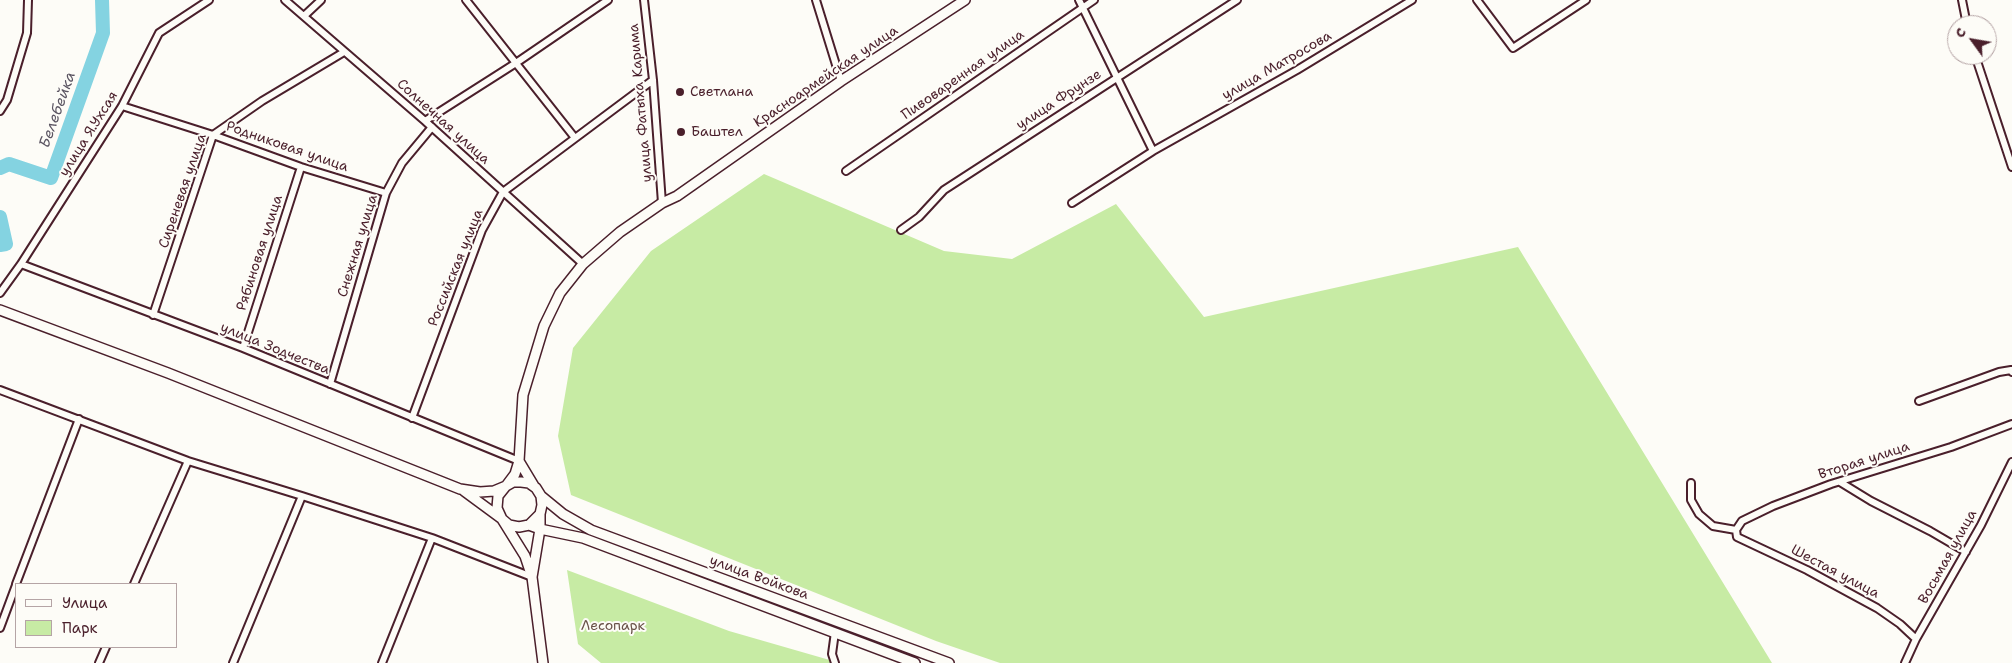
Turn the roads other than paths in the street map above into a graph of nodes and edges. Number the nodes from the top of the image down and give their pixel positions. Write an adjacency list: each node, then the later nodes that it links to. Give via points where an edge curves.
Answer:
1 (28, 0): 27 (street, via 27,33 7,100)
2 (209, 0): 26 (street, улица Я.Ухсая, via 159,33)
3 (284, 0): 19 (street, Солнечная улица)
4 (321, 0): 19 (street)
5 (466, 0): 21 (street)
6 (608, 0): 21 (street)
7 (644, 0): 24 (street, улица Фатыха Карима)
8 (816, 0): 25 (street)
9 (964, 0): 25 (main road, Красноармейская улица)
10 (1079, 0): 17 (street)
11 (1094, 0): 17 (street, Пивоваренная улица)
12 (1237, 0): 23 (street, улица Фрунзе)
13 (1412, 0): 32 (street, улица Матросова, via 1297,70)
14 (1477, 0): 15 (street, via 1513,48)
15 (1586, 0)
16 (1962, 0): 18 (street)
17 (1084, 7): 23 (street); 35 (street, Пивоваренная улица)
18 (1965, 15)
19 (304, 16): 20 (street, Солнечная улица)
20 (344, 52): 28 (street, Солнечная улица); 30 (street, Сиреневая улица)
21 (516, 63): 28 (street); 31 (street)
22 (1978, 65): 34 (street)
23 (1116, 78): 32 (street); 40 (street, улица Фрунзе, via 944,190 919,217)
24 (653, 80): 31 (street, Российская улица); 38 (street, улица Фатыха Карима)
25 (841, 81): 38 (main road, Красноармейская улица, via 677,196)
26 (122, 106): 30 (street, Родниковая улица); 41 (street, улица Я.Ухсая)
27 (0, 110)
28 (425, 121): 29 (street, Солнечная улица)
29 (432, 127): 36 (street, Солнечная улица); 37 (street, Снежная улица, via 402,163)
30 (213, 135): 33 (street, Родниковая улица); 45 (street, Сиреневая улица)
31 (575, 138): 36 (street, Российская улица)
32 (1153, 150): 39 (street, улица Матросова)
33 (302, 166): 37 (street, Родниковая улица); 46 (street, Рябиновая улица)
34 (2012, 167)
35 (846, 171)
36 (503, 192): 42 (street, Солнечная улица); 51 (street, Российская улица, via 482,230)
37 (386, 193): 48 (street, Снежная улица)
38 (662, 203): 42 (main road, Красноармейская улица, via 620,232)
39 (1072, 203)
40 (901, 230)
41 (21, 264): 43 (street, улица Я.Ухсая); 45 (street, улица Зодчества)
42 (584, 264): 55 (main road, Красноармейская улица, via 560,293 544,326 523,395)
43 (0, 293)
44 (0, 310): 60 (main road)
45 (154, 315): 46 (street, улица Зодчества)
46 (243, 348): 48 (street, улица Зодчества)
47 (2012, 372): 50 (street, via 2000,372)
48 (330, 384): 51 (street, улица Зодчества)
49 (0, 390): 52 (street)
50 (1919, 401)
51 (412, 418): 55 (street, улица Зодчества)
52 (79, 419): 54 (street); 71 (street)
53 (2012, 424): 57 (street, Вторая улица, via 1943,450)
54 (188, 461): 62 (street); 72 (street)
55 (519, 461): 59 (main road); 61 (main road)
56 (2012, 462): 69 (street, Восьмая улица)
57 (1840, 482): 67 (street, Вторая улица, via 1742,521); 69 (street)
58 (1691, 483): 67 (street, Шестая улица, via 1691,500 1698,514 1713,526)
59 (506, 486): 60 (main road, via 480,492); 61 (main road, via 521,482); 64 (main road, via 498,496 497,508)
60 (460, 489): 64 (main road)
61 (538, 492): 63 (main road, via 542,505); 84 (main road, улица Войкова, via 563,514 591,530)
62 (302, 496): 68 (street); 79 (street)
63 (540, 514): 65 (main road); 66 (main road)
64 (502, 518): 65 (main road, via 509,525); 70 (main road, via 525,556)
65 (529, 525): 66 (main road, улица Войкова)
66 (540, 530): 70 (main road); 75 (main road, улица Войкова, via 583,538)
67 (1736, 534): 76 (street, Шестая улица, via 1877,608)
68 (432, 538): 70 (street); 80 (street)
69 (1966, 552): 76 (street, Восьмая улица)
70 (532, 577): 81 (main road)
71 (16, 583)
72 (134, 583)
73 (15, 587): 74 (street)
74 (0, 628)
75 (835, 632): 82 (street, via 832,654); 83 (main road, улица Войкова)
76 (1916, 639): 85 (street, Восьмая улица)
77 (106, 648): 78 (street)
78 (99, 663)
79 (233, 663)
80 (382, 663)
81 (542, 663)
82 (835, 663)
83 (915, 663)
84 (949, 663)
85 (1905, 663)

